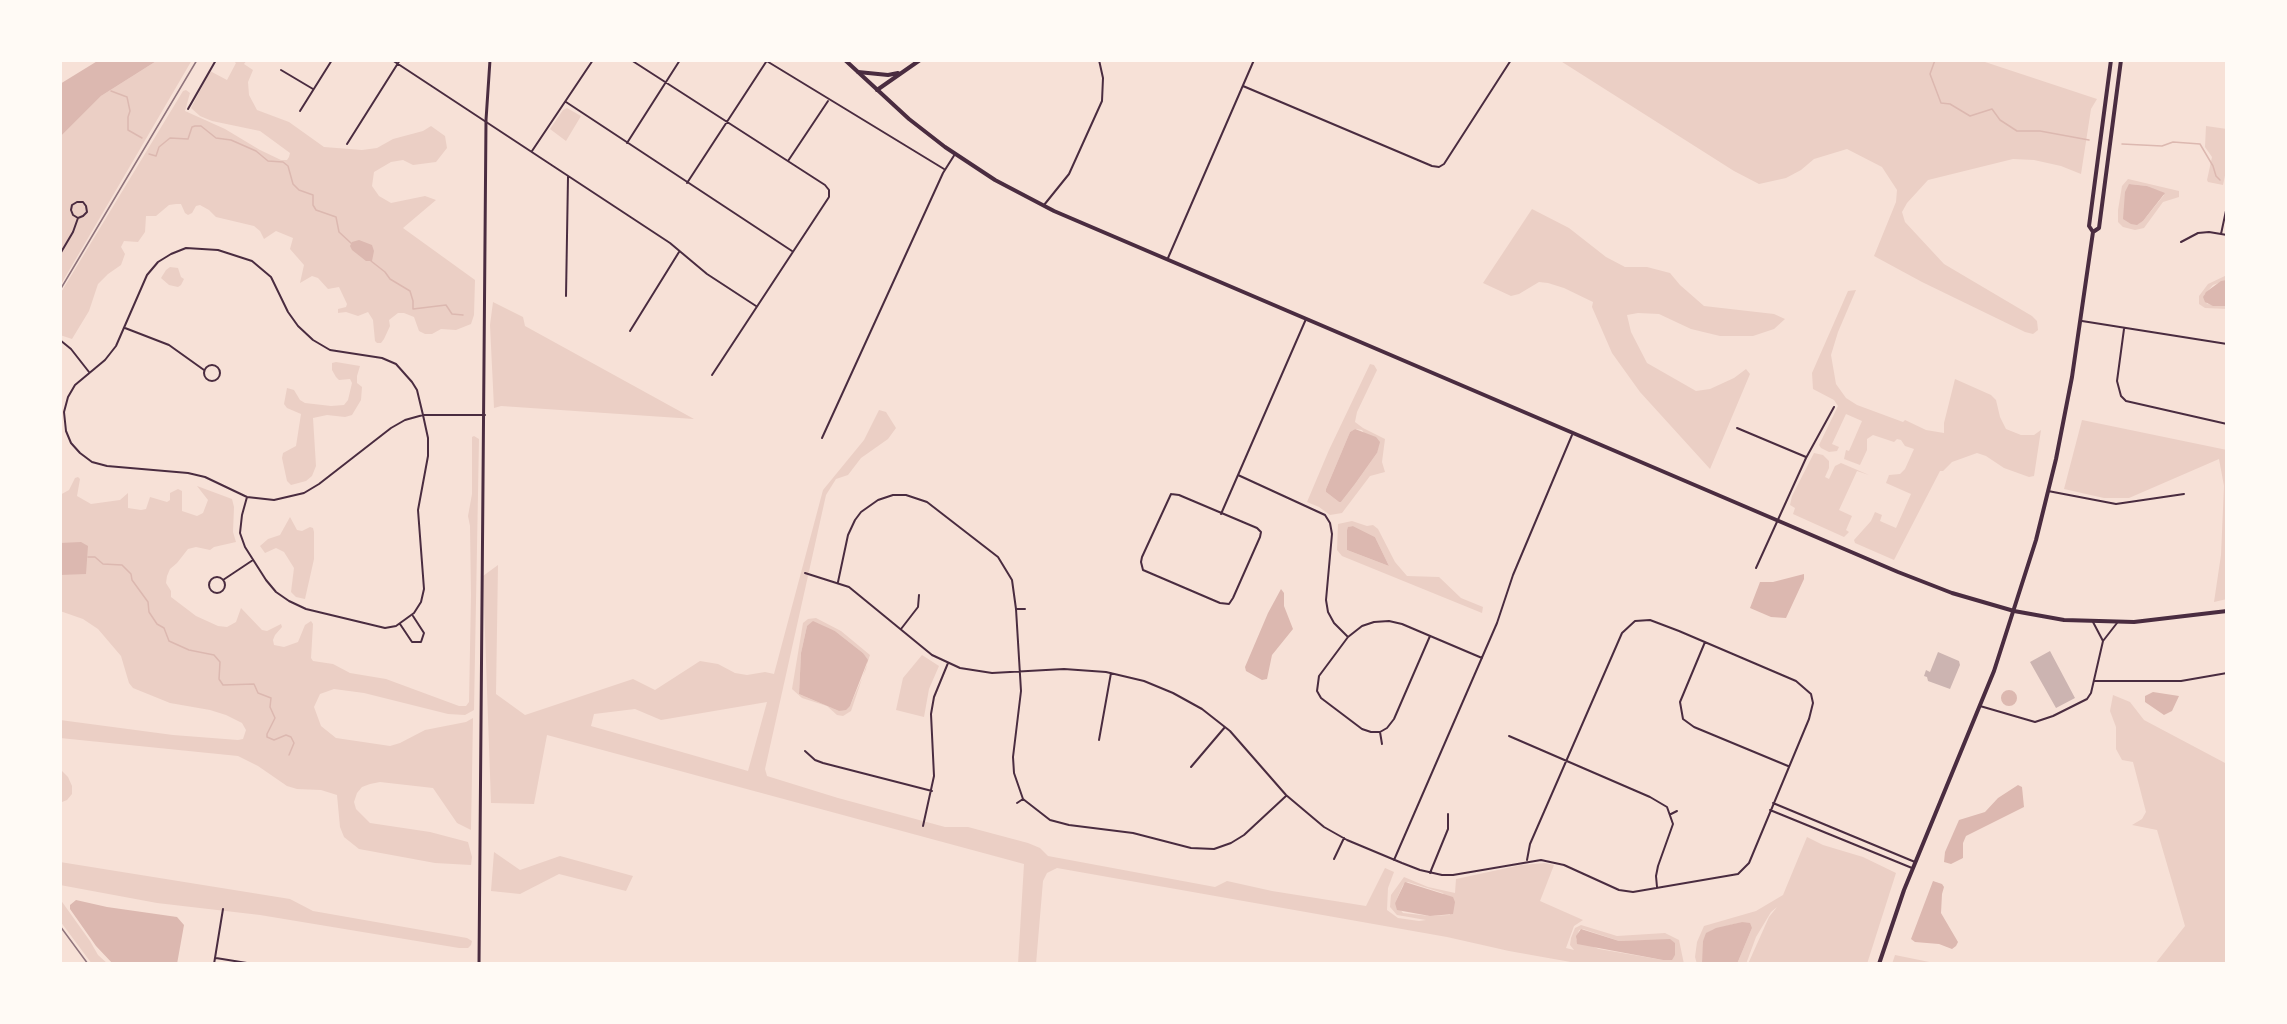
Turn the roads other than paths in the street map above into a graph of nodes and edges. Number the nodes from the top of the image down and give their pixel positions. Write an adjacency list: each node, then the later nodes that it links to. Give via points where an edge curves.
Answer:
1 (216, 60): 26 (street)
2 (332, 60): 22 (street)
3 (392, 60): 16 (street)
4 (490, 60): 28 (street)
5 (593, 60): 25 (street)
6 (631, 60): 20 (street)
7 (680, 60): 20 (street)
8 (766, 60): 24 (street); 29 (street)
9 (845, 60): 18 (main road)
10 (920, 60): 19 (main road)
11 (1098, 60): 40 (street, via 1103,78 1102,101 1069,174)
12 (1254, 60): 21 (street)
13 (1511, 60): 21 (street, via 1439,167)
14 (2111, 60): 43 (main road, via 2089,226)
15 (2121, 60): 43 (main road, via 2098,228)
16 (399, 62): 28 (street); 31 (street)
17 (281, 70): 22 (street)
18 (858, 72): 19 (main road); 23 (main road)
19 (902, 73): 23 (main road)
20 (665, 82): 29 (street); 30 (street)
21 (1243, 86): 50 (street)
22 (313, 89): 27 (street)
23 (877, 90): 33 (main road)
24 (828, 99): 34 (street); 35 (street)
25 (566, 102): 30 (street); 32 (street)
26 (188, 109)
27 (300, 111)
28 (486, 120): 32 (street); 65 (street)
29 (727, 123): 34 (street); 37 (street)
30 (627, 143): 37 (street)
31 (347, 144)
32 (532, 151): 36 (street)
33 (955, 154): 35 (street); 40 (main road)
34 (788, 161): 38 (street, via 825,185)
35 (944, 169): 69 (street)
36 (568, 177): 47 (street); 51 (street)
37 (687, 183): 48 (street)
38 (829, 197): 39 (street); 48 (street)
39 (834, 199)
40 (1044, 206): 50 (main road)
41 (2227, 206): 44 (street)
42 (78, 218): 42 (street, via 87,212 82,202 72,204 73,215); 49 (street)
43 (2093, 232): 54 (main road)
44 (2221, 234): 45 (street); 46 (street, via 2198,233)
45 (2227, 235)
46 (2181, 242)
47 (679, 251): 52 (street); 57 (street)
48 (792, 251): 52 (street)
49 (60, 254)
50 (1168, 260): 53 (main road)
51 (566, 296)
52 (756, 306): 62 (street)
53 (1306, 319): 68 (main road); 71 (street)
54 (2081, 321): 56 (street); 72 (main road)
55 (125, 328): 60 (street, via 169,345); 61 (street, via 107,358); 64 (street, via 144,281 158,262 186,248 230,253 263,268 271,276 298,326 321,346 396,364 417,390)
56 (2124, 329): 59 (street); 66 (street, via 2117,381 2126,401)
57 (630, 331)
58 (60, 340): 61 (street)
59 (2227, 344)
60 (204, 370): 60 (street, via 207,380 214,381 219,376 216,366 209,365)
61 (90, 372): 74 (street, via 75,386 64,412 66,431 84,457 107,466 205,477)
62 (712, 375)
63 (1834, 407): 70 (street)
64 (423, 415): 65 (street); 74 (street, via 391,428 304,493 274,500); 87 (street, via 428,456 418,528 424,589)
65 (485, 415): 144 (street)
66 (2227, 424)
67 (1737, 428): 70 (street)
68 (1574, 432): 76 (main road); 98 (street)
69 (822, 438)
70 (1806, 458): 76 (street)
71 (1238, 476): 75 (street); 95 (street, via 1325,515 1332,534 1328,612)
72 (2048, 491): 73 (street, via 2116,504); 85 (main road)
73 (2184, 494)
74 (247, 497): 77 (street, via 240,532)
75 (1221, 513): 75 (street, via 1171,494 1142,557 1143,570 1229,604 1261,532)
76 (1777, 519): 78 (street); 85 (main road, via 1936,586)
77 (253, 560): 80 (street); 92 (street, via 276,592 306,609 385,628)
78 (1756, 568)
79 (805, 573): 81 (street)
80 (223, 580): 80 (street, via 212,578 208,583 210,590 223,591)
81 (838, 582): 83 (street, via 848,534 857,517 878,500 906,495 932,505 998,556 1012,580); 93 (street)
82 (919, 595): 93 (street, via 918,607)
83 (1016, 609): 84 (street); 100 (street)
84 (1025, 609)
85 (2014, 611): 90 (main road); 108 (main road)
86 (2227, 611): 91 (main road)
87 (412, 615): 92 (street); 92 (street, via 424,633 421,642 411,642)
88 (1632, 616): 89 (street)
89 (1635, 621): 97 (street, via 1654,621); 117 (street, via 1622,633)
90 (2093, 622): 91 (main road); 96 (street)
91 (2117, 623): 96 (street)
92 (400, 624)
93 (901, 629): 99 (street)
94 (1430, 636): 95 (street, via 1402,624 1382,621 1362,626); 98 (street); 112 (street, via 1394,719)
95 (1348, 638): 105 (street, via 1319,676)
96 (2103, 641): 103 (street)
97 (1705, 642): 107 (street, via 1796,681); 109 (street, via 1680,702)
98 (1482, 658): 134 (street)
99 (948, 663): 100 (street, via 978,672); 120 (street, via 931,714)
100 (1020, 671): 101 (street); 122 (street, via 1013,757)
101 (1111, 673): 111 (street, via 1173,693); 114 (street)
102 (2227, 673): 103 (street, via 2181,681)
103 (2094, 681): 108 (street, via 2087,699 2035,722)
104 (1311, 688): 105 (street)
105 (1317, 688): 112 (street, via 1321,698 1362,729)
106 (1816, 693): 107 (street)
107 (1811, 694): 118 (street, via 1811,713)
108 (1980, 706): 136 (main road)
109 (1681, 715): 110 (street); 118 (street, via 1694,727)
110 (1676, 716)
111 (1225, 727): 119 (street); 121 (street)
112 (1380, 732): 115 (street)
113 (1509, 736): 117 (street)
114 (1099, 740)
115 (1382, 744)
116 (805, 751): 120 (street, via 823,763)
117 (1566, 760): 128 (street, via 1656,799); 135 (street, via 1530,844)
118 (1788, 766): 124 (street)
119 (1191, 767)
120 (932, 791): 129 (street)
121 (1286, 795): 122 (street, via 1237,840 1202,849 1133,833 1057,823); 130 (street)
122 (1023, 799): 123 (street)
123 (1017, 802)
124 (1773, 803): 125 (street); 131 (street)
125 (1770, 810): 132 (street); 139 (street, via 1742,872)
126 (1677, 812): 128 (street)
127 (1448, 814): 138 (street, via 1448,829)
128 (1671, 814): 139 (street, via 1673,829 1658,866)
129 (923, 826)
130 (1344, 838): 133 (street); 134 (street)
131 (1864, 841): 132 (street); 136 (street)
132 (1861, 848): 137 (street)
133 (1334, 859)
134 (1394, 860): 138 (street)
135 (1527, 860): 138 (street, via 1453,875); 139 (street, via 1555,861 1619,891)
136 (1916, 862): 137 (main road)
137 (1913, 869): 145 (main road)
138 (1430, 873)
139 (1657, 888)
140 (223, 909): 141 (street)
141 (216, 958): 142 (street); 143 (street)
142 (214, 964)
143 (253, 964)
144 (479, 964)
145 (1879, 964)

